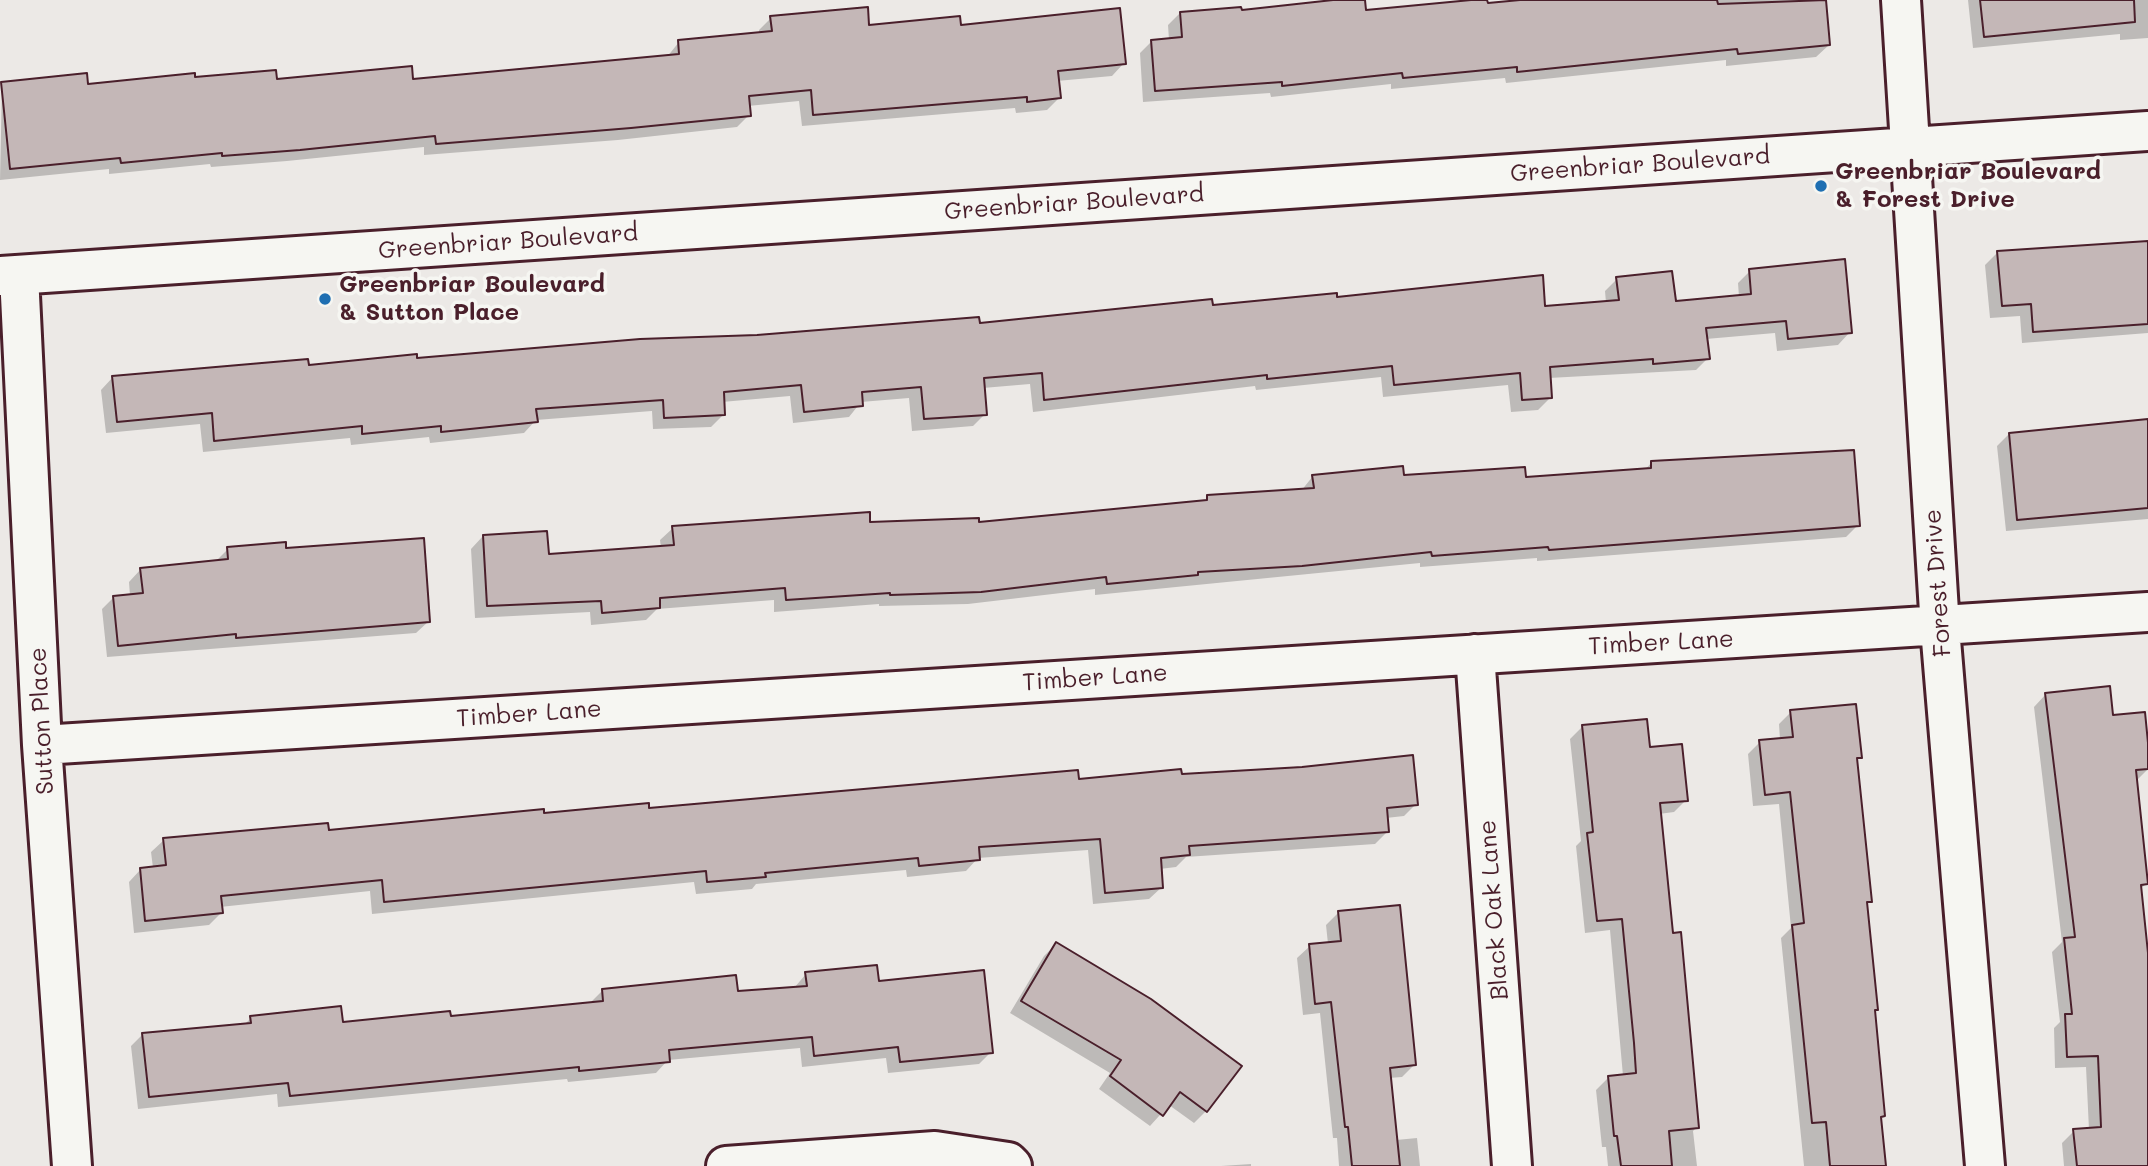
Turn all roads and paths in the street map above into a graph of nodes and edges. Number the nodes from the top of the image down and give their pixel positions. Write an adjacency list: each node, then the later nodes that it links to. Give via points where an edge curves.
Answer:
1 (1902, 0): 3 (street, Forest Drive)
2 (2148, 131): 3 (street, Greenbriar Boulevard)
3 (1910, 146): 4 (street, Greenbriar Boulevard); 6 (street, Forest Drive)
4 (9, 276): 8 (street, Sutton Place)
5 (2148, 612): 6 (street, Timber Lane)
6 (1940, 628): 7 (street, Timber Lane); 13 (street, Forest Drive)
7 (1475, 654): 8 (street, Timber Lane); 12 (street, Black Oak Lane)
8 (42, 745): 9 (street, Sutton Place)
9 (72, 1166)
10 (726, 1166): 11 (street, via 935,1151)
11 (1012, 1166)
12 (1512, 1166)
13 (1985, 1166)

